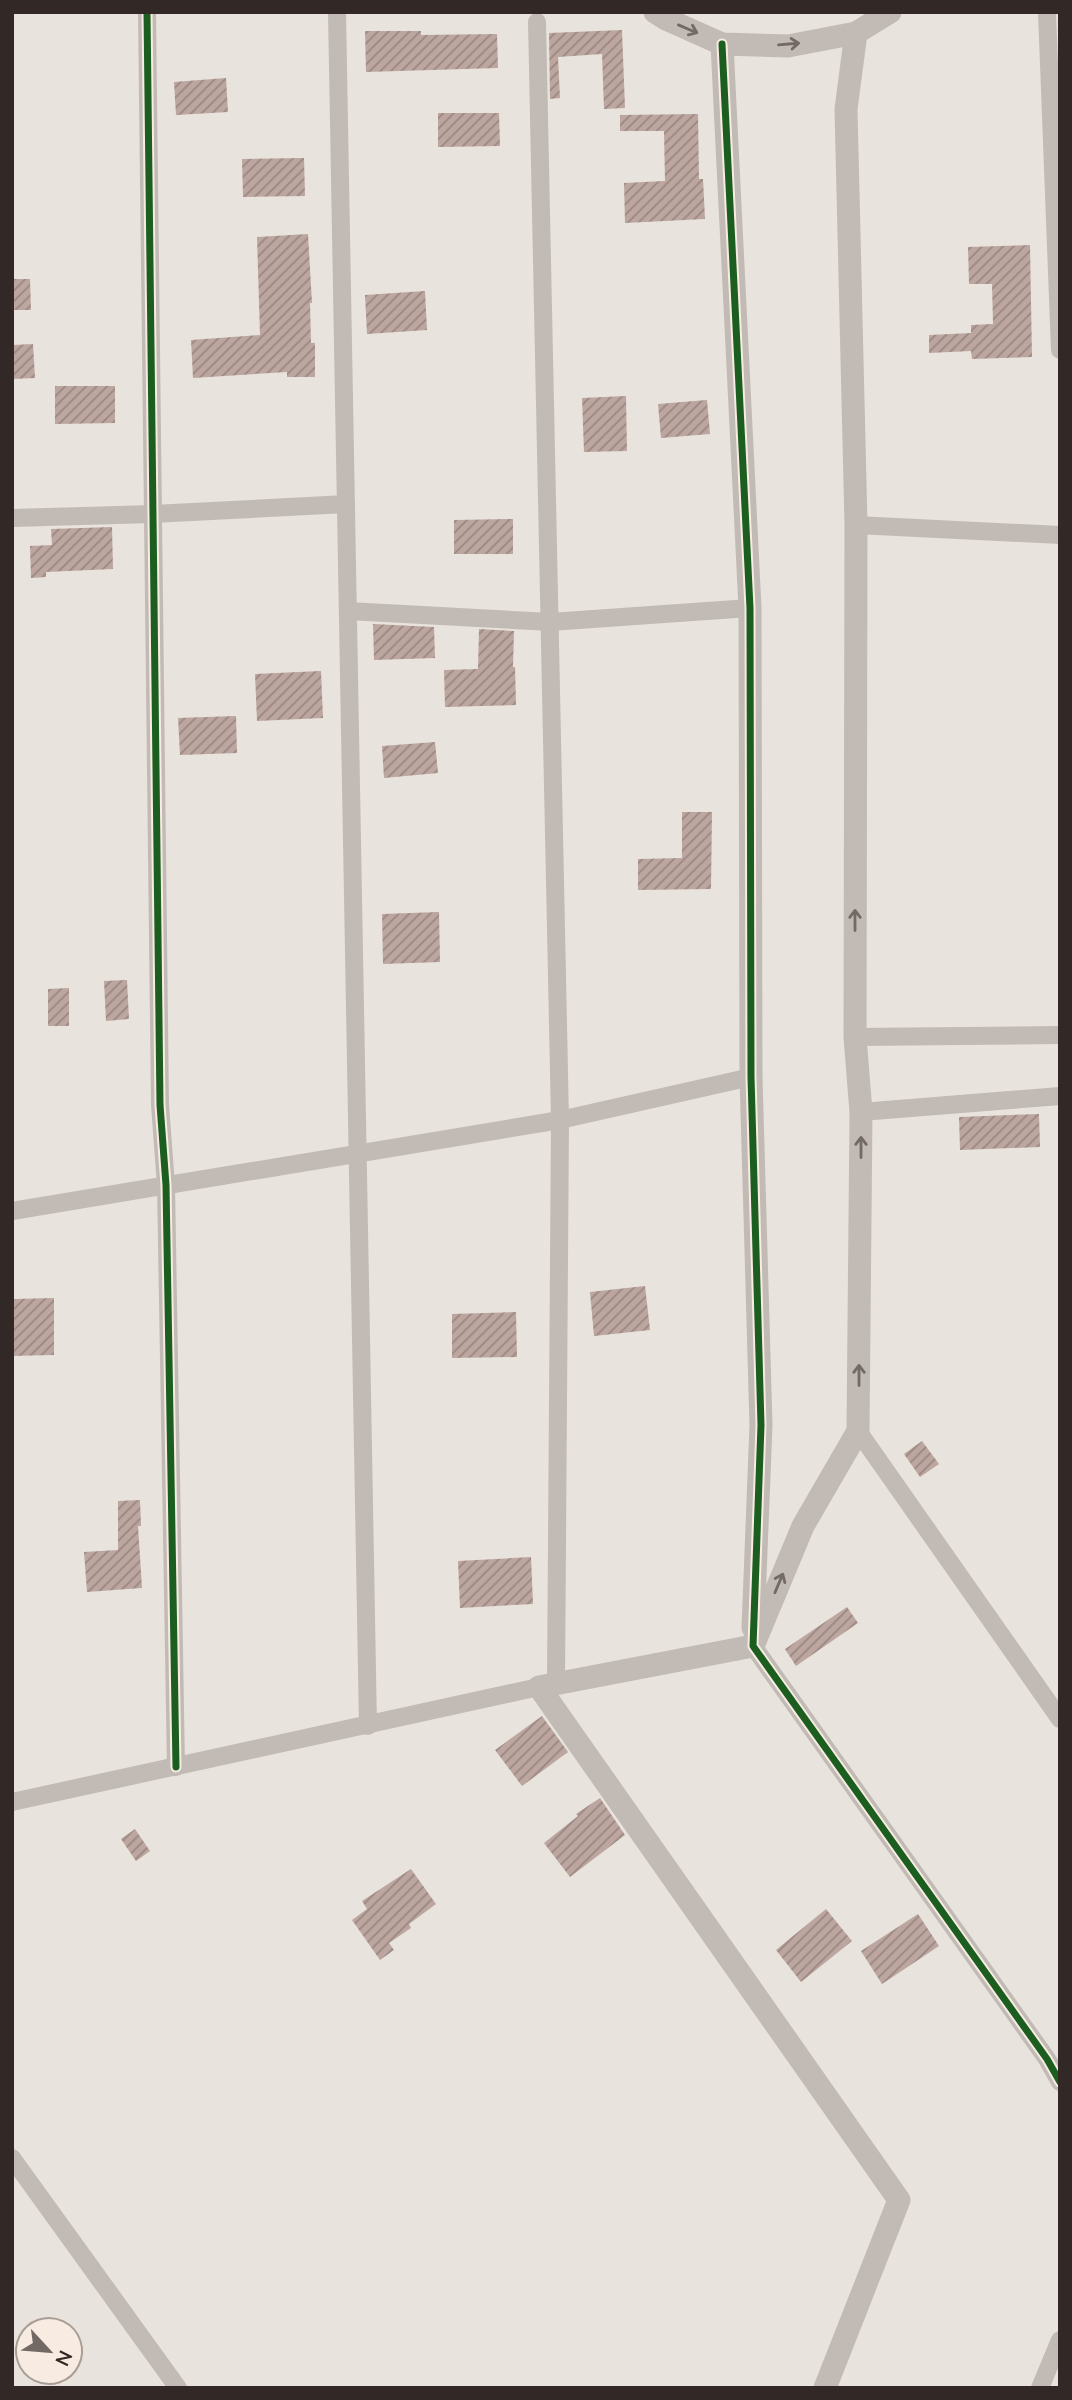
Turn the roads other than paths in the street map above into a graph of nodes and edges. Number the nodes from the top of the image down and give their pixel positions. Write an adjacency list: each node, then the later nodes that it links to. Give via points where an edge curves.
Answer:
1 (148, 12): 11 (street)
2 (337, 12): 10 (street)
3 (655, 12): 8 (street, one-way to 8)
4 (890, 12): 7 (street)
5 (1047, 12): 9 (street)
6 (537, 22): 17 (street)
7 (856, 33): 8 (street, one-way to 7, via 788,46); 13 (street, via 846,109)
8 (722, 44): 15 (street)
9 (1060, 350)
10 (346, 504): 11 (street); 16 (street)
11 (153, 514): 12 (street); 25 (street, via 160,1105)
12 (12, 518)
13 (856, 526): 14 (street); 19 (street, one-way to 13)
14 (1060, 535)
15 (750, 608): 17 (street); 20 (street)
16 (348, 611): 17 (street); 24 (street)
17 (550, 621): 23 (street)
18 (1060, 1035): 19 (street)
19 (855, 1037): 22 (street)
20 (751, 1077): 23 (street); 28 (street, via 761,1425)
21 (1060, 1096): 22 (street)
22 (861, 1112): 27 (street, one-way to 22)
23 (560, 1120): 24 (street); 29 (street)
24 (358, 1153): 25 (street); 31 (street)
25 (166, 1185): 26 (street); 32 (street)
26 (12, 1211)
27 (858, 1431): 28 (street, one-way to 27, via 803,1526); 30 (street)
28 (753, 1646): 29 (street); 34 (street)
29 (548, 1685): 31 (street); 38 (street, via 899,2200)
30 (1060, 1719)
31 (368, 1726): 32 (street)
32 (176, 1767): 33 (street)
33 (12, 1802)
34 (1060, 2082)
35 (12, 2158): 37 (street)
36 (1060, 2340): 39 (street)
37 (178, 2388)
38 (825, 2388)
39 (1040, 2388)

